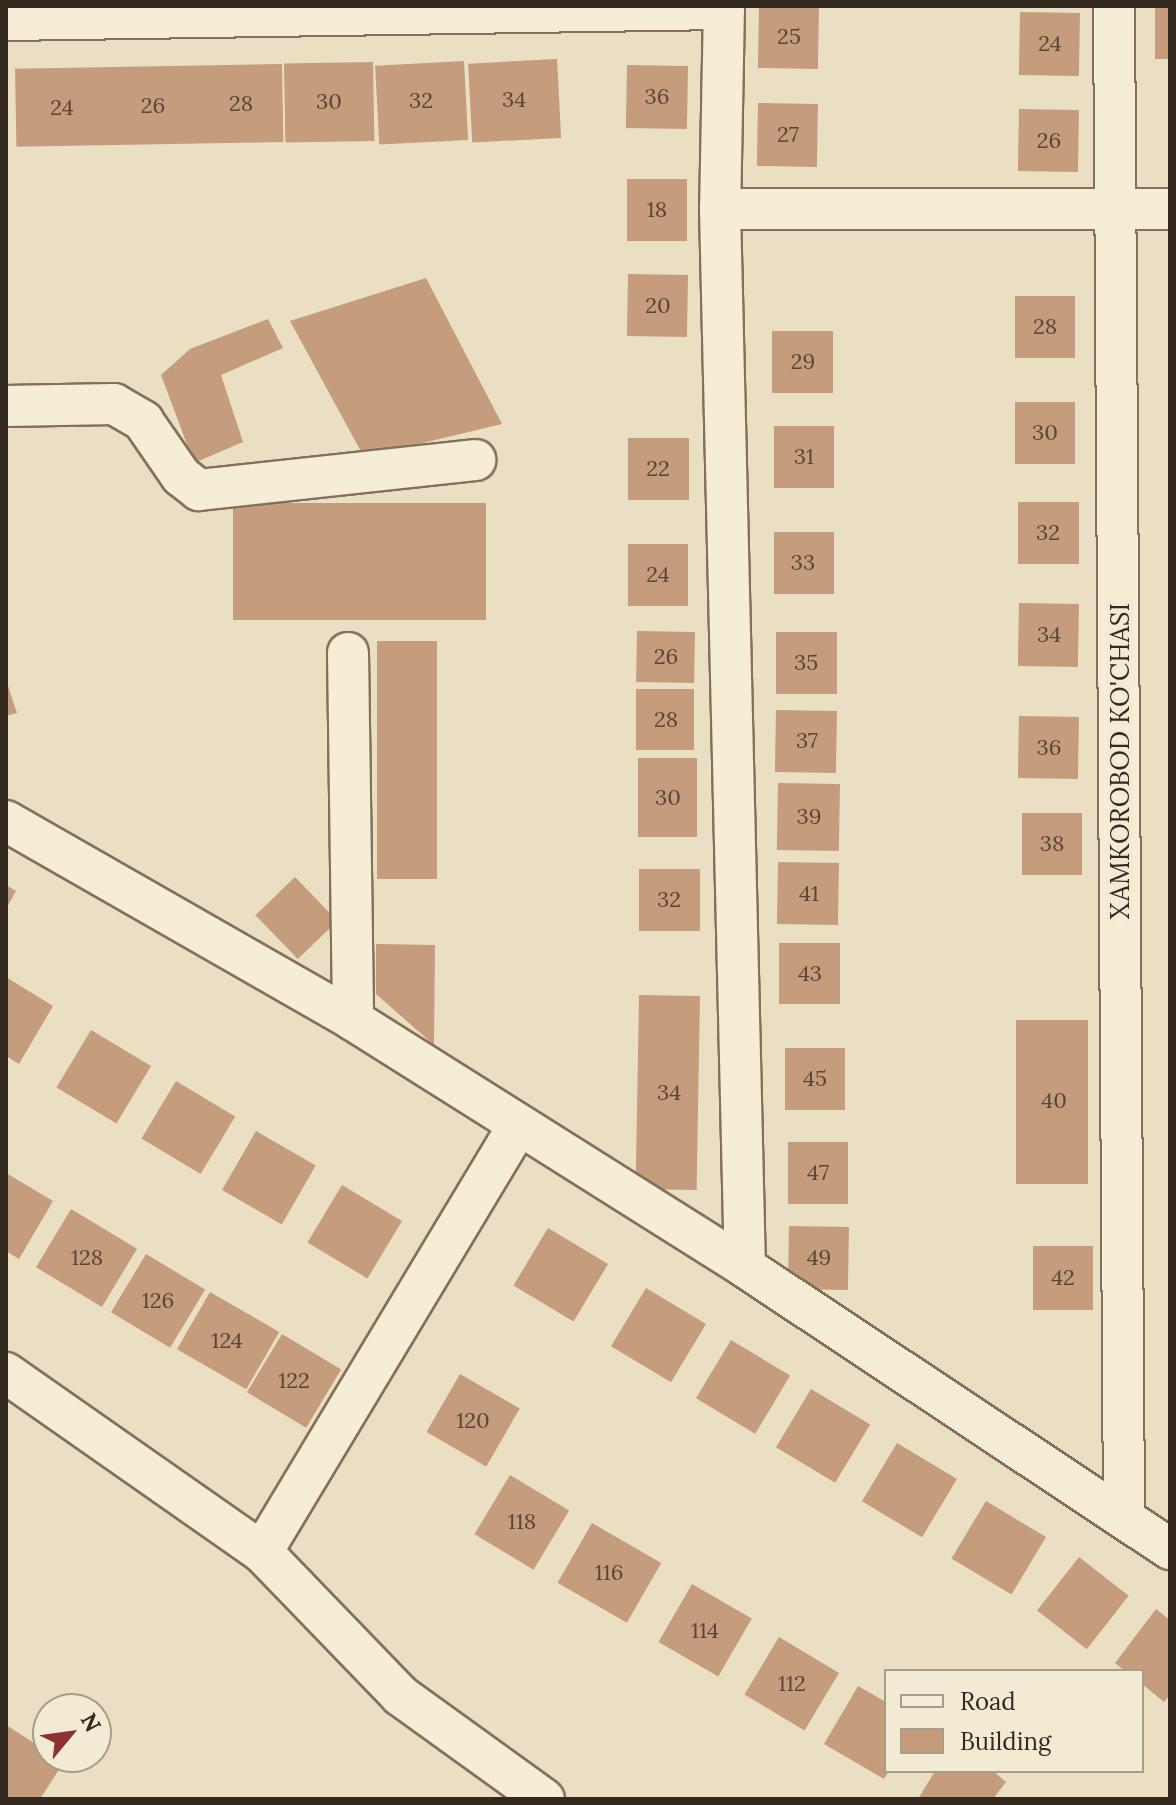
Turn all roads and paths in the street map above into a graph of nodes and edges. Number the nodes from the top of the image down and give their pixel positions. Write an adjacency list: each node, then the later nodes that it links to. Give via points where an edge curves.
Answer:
1 (1114, 6): 5 (street, XAMKOROBOD KO'CHASI)
2 (724, 8): 3 (street); 6 (street)
3 (342, 11): 4 (street)
4 (6, 20)
5 (1116, 208): 6 (street); 7 (street); 16 (street, XAMKOROBOD KO'CHASI)
6 (720, 209): 14 (street)
7 (1170, 209)
8 (6, 406): 9 (street, via 114,404 143,421 181,476 199,490)
9 (475, 460)
10 (348, 653): 12 (street)
11 (6, 821): 12 (street)
12 (353, 1020): 13 (street)
13 (518, 1126): 14 (street); 18 (street)
14 (745, 1267): 16 (street)
15 (6, 1373): 18 (street)
16 (1124, 1516): 17 (street)
17 (1170, 1549)
18 (262, 1552): 19 (street, via 401,1696)
19 (544, 1799)

